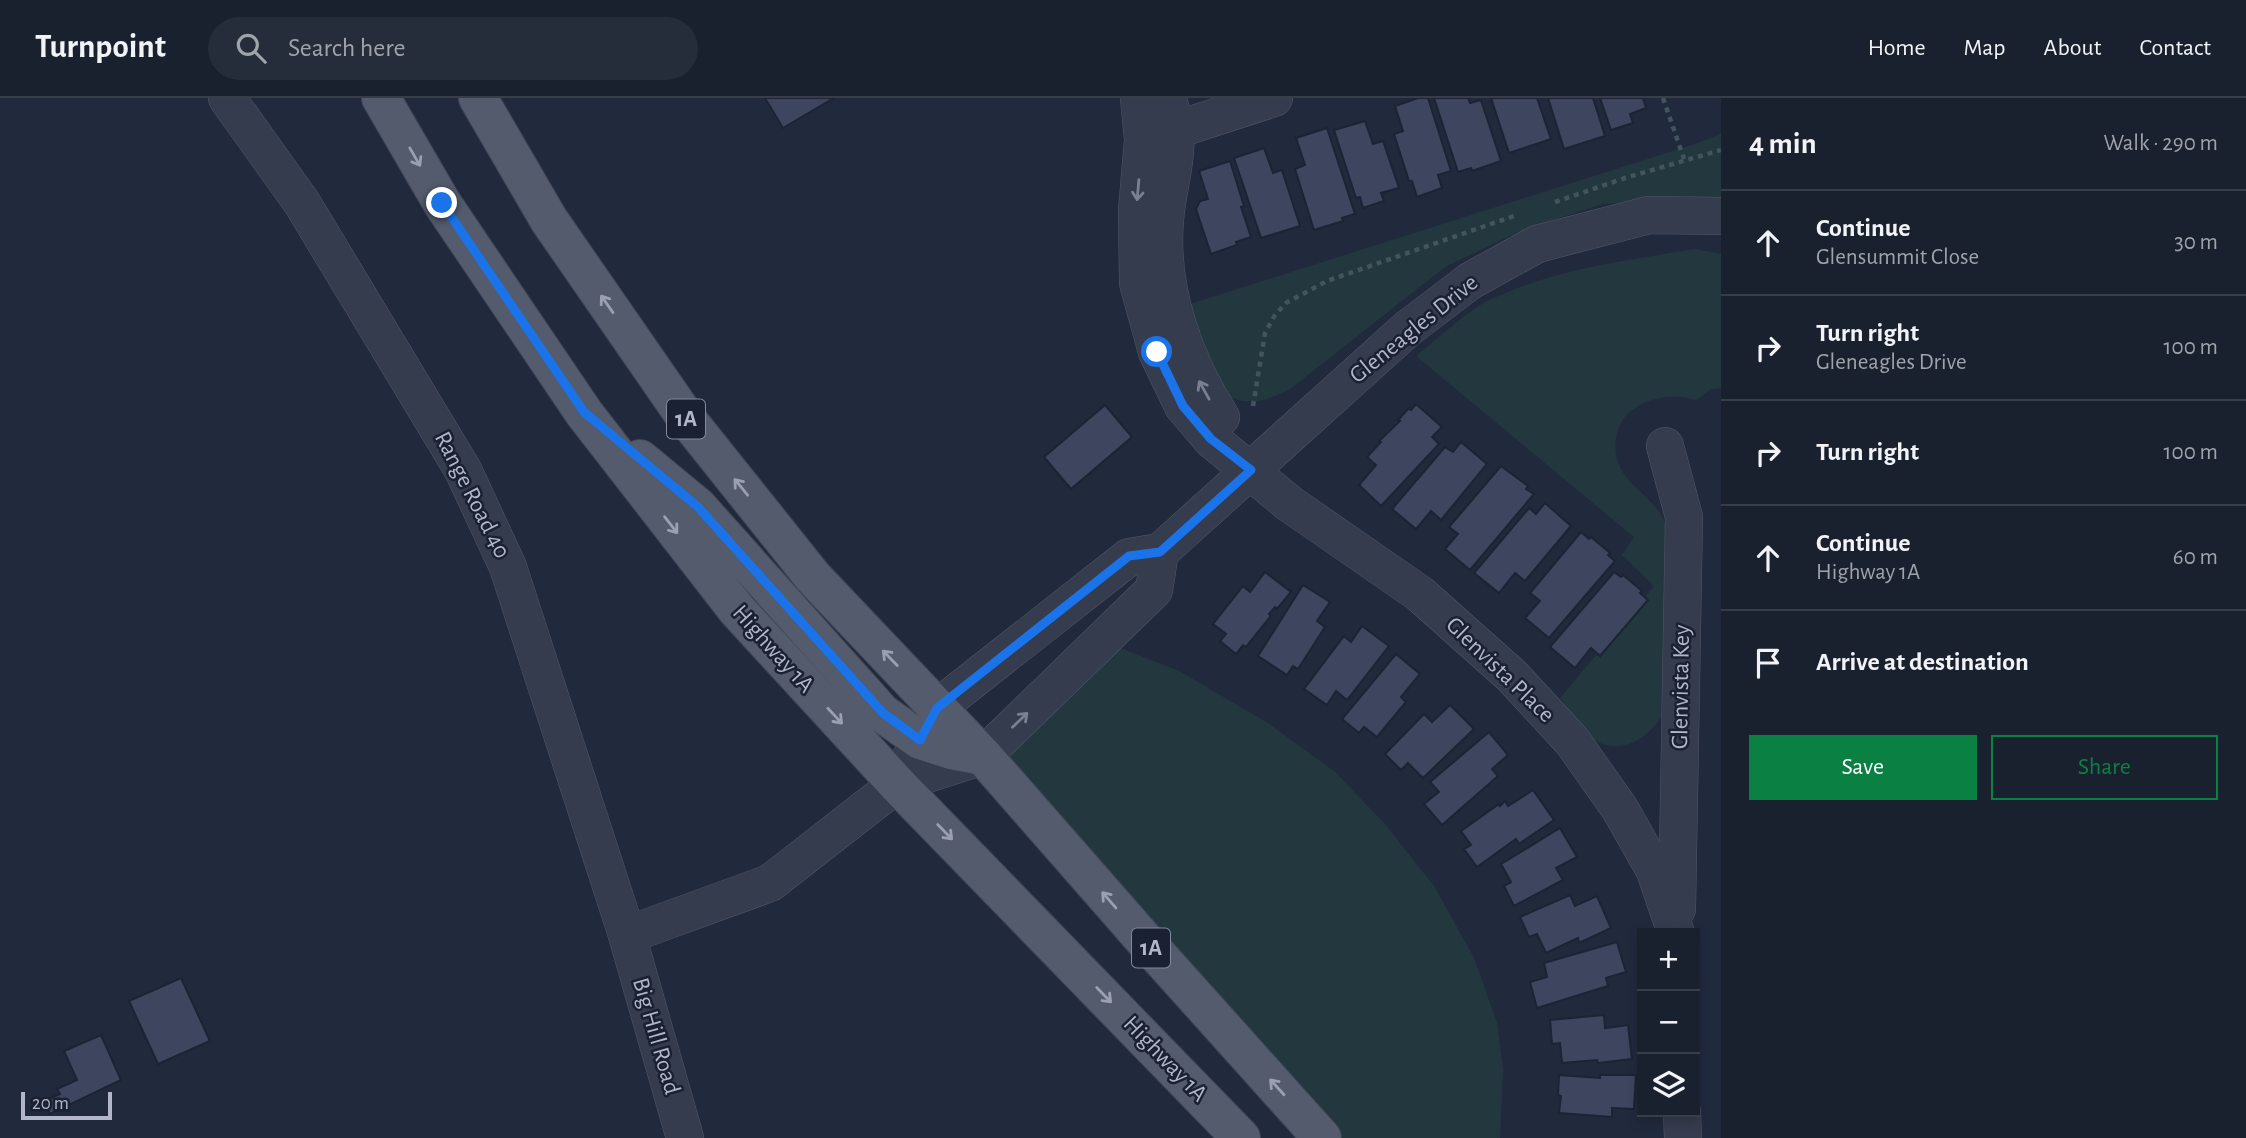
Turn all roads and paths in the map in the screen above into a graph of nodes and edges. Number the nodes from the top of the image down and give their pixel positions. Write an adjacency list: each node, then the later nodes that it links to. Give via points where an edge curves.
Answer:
1 (227, 98): 19 (street, Range Road 40, via 302,203 463,470 508,567)
2 (381, 98): 10 (main road, Highway 1A, one-way to 10, via 442,203)
3 (478, 98): 14 (main road, 1A, one-way to 3, via 686,418 549,220)
4 (1139, 98): 7 (street, Glenvista Place)
5 (1274, 98): 7 (street)
6 (1663, 98): 8 (path)
7 (1162, 123): 12 (street, Glenvista Place, via 1137,211 1140,294 1157,352 1183,406 1211,439)
8 (1684, 159)
9 (1721, 216): 12 (street, Gleneagles Drive, via 1649,215 1536,244 1470,281 1407,329)
10 (584, 412): 14 (main road, via 698,507 883,713); 16 (main road, Highway 1A, one-way to 16, via 737,610)
11 (1665, 446): 18 (street, Glenvista Key, via 1684,517)
12 (1251, 470): 13 (street, Gleneagles Drive); 17 (street, Glenvista Place, via 1290,504 1420,594 1512,676 1550,717 1620,809 1656,871)
13 (1160, 552): 14 (street, via 1129,556); 15 (street, one-way to 13, via 1154,590)
14 (929, 724): 15 (main road, 1A); 16 (street)
15 (983, 756): 16 (street); 23 (main road, 1A, one-way to 15)
16 (897, 784): 19 (street, via 770,883); 22 (main road, Highway 1A, one-way to 22)
17 (1675, 928)
18 (1676, 928)
19 (627, 935): 21 (street, Big Hill Road)
20 (1682, 1117): 24 (street)
21 (685, 1138)
22 (1241, 1138)
23 (1322, 1138)
24 (1682, 1138)

